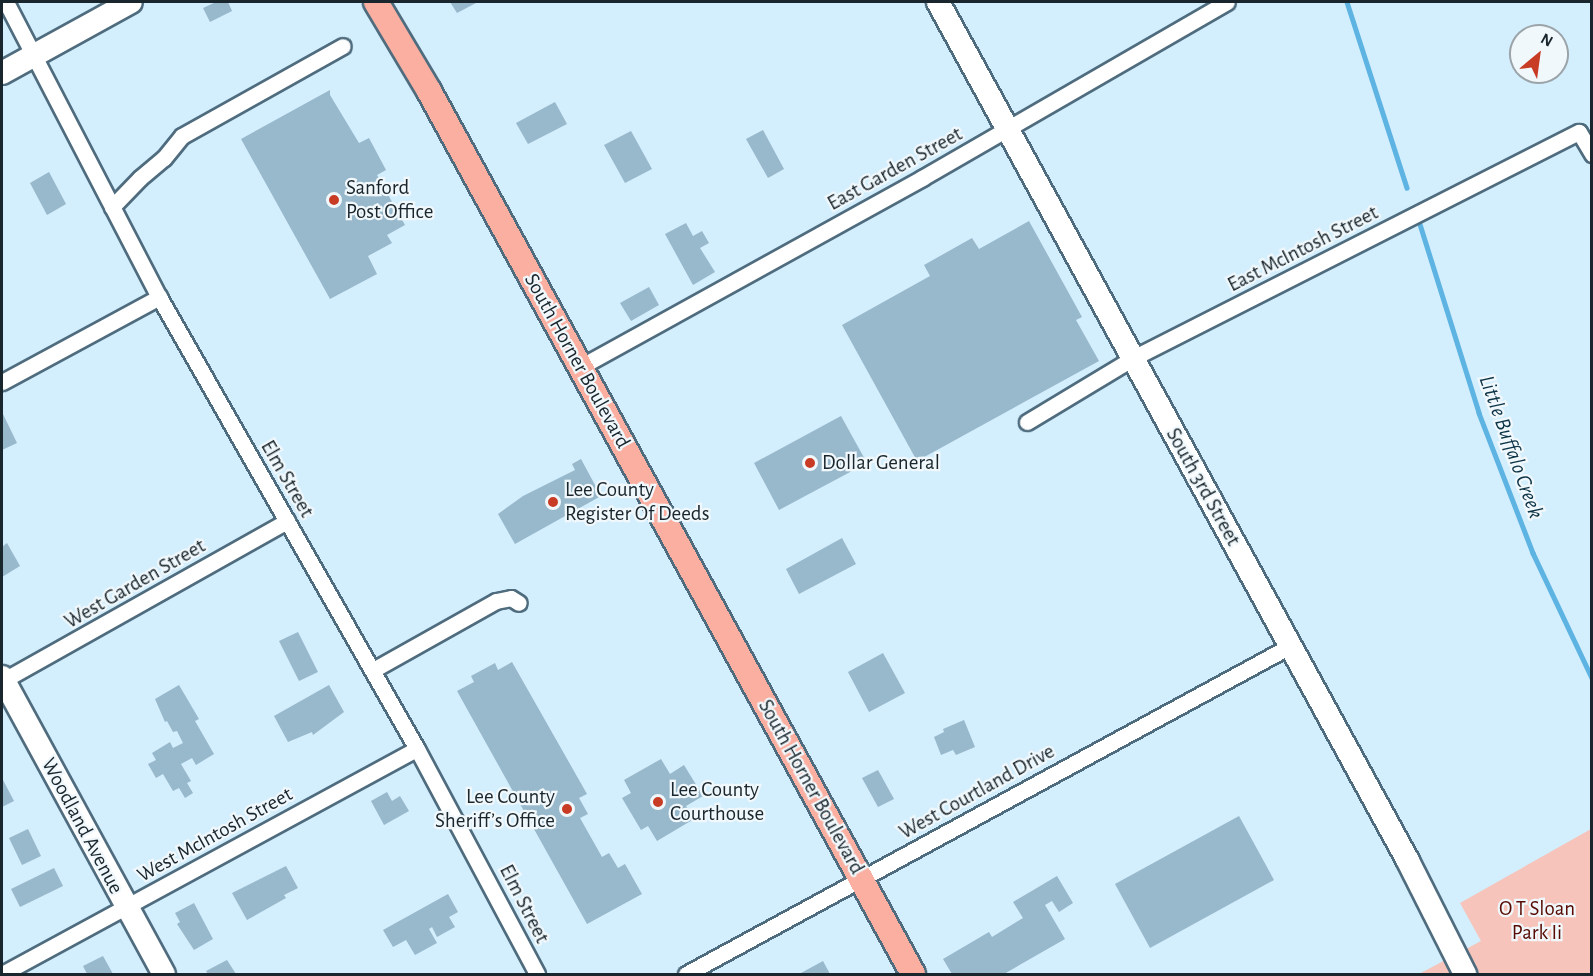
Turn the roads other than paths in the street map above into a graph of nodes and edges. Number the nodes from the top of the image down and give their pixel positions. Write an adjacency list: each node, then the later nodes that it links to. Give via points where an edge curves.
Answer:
1 (6, 2): 7 (street, Elm Street)
2 (130, 2): 7 (street)
3 (376, 2): 14 (main road, South Horner Boulevard)
4 (938, 2): 9 (street, South 3rd Street)
5 (1227, 2): 9 (street, East Garden Street)
6 (343, 46): 11 (street, via 182,136)
7 (33, 55): 8 (street); 11 (street, Elm Street)
8 (2, 73)
9 (1008, 130): 13 (street, South 3rd Street); 14 (street, East Garden Street)
10 (1592, 154): 13 (street, East McIntosh Street, via 1579,132)
11 (112, 207): 12 (street, Elm Street)
12 (159, 297): 15 (street); 17 (street, Elm Street)
13 (1132, 358): 16 (street, East McIntosh Street); 19 (street, South 3rd Street)
14 (580, 367): 23 (main road, South Horner Boulevard)
15 (2, 382)
16 (1027, 422)
17 (287, 521): 20 (street, Elm Street); 21 (street, West Garden Street)
18 (519, 603): 20 (street, via 511,598 496,601)
19 (1290, 646): 23 (street, West Courtland Drive); 30 (street, South 3rd Street)
20 (373, 670): 22 (street, Elm Street)
21 (2, 679): 24 (street, Woodland Avenue)
22 (417, 748): 24 (street, West McIntosh Street); 27 (street, Elm Street)
23 (861, 879): 28 (street, West Courtland Drive); 29 (main road, South Horner Boulevard)
24 (127, 907): 25 (street, West McIntosh Street); 26 (street, Woodland Avenue)
25 (2, 975)
26 (164, 975)
27 (537, 975)
28 (686, 975)
29 (914, 975)
30 (1465, 975)

